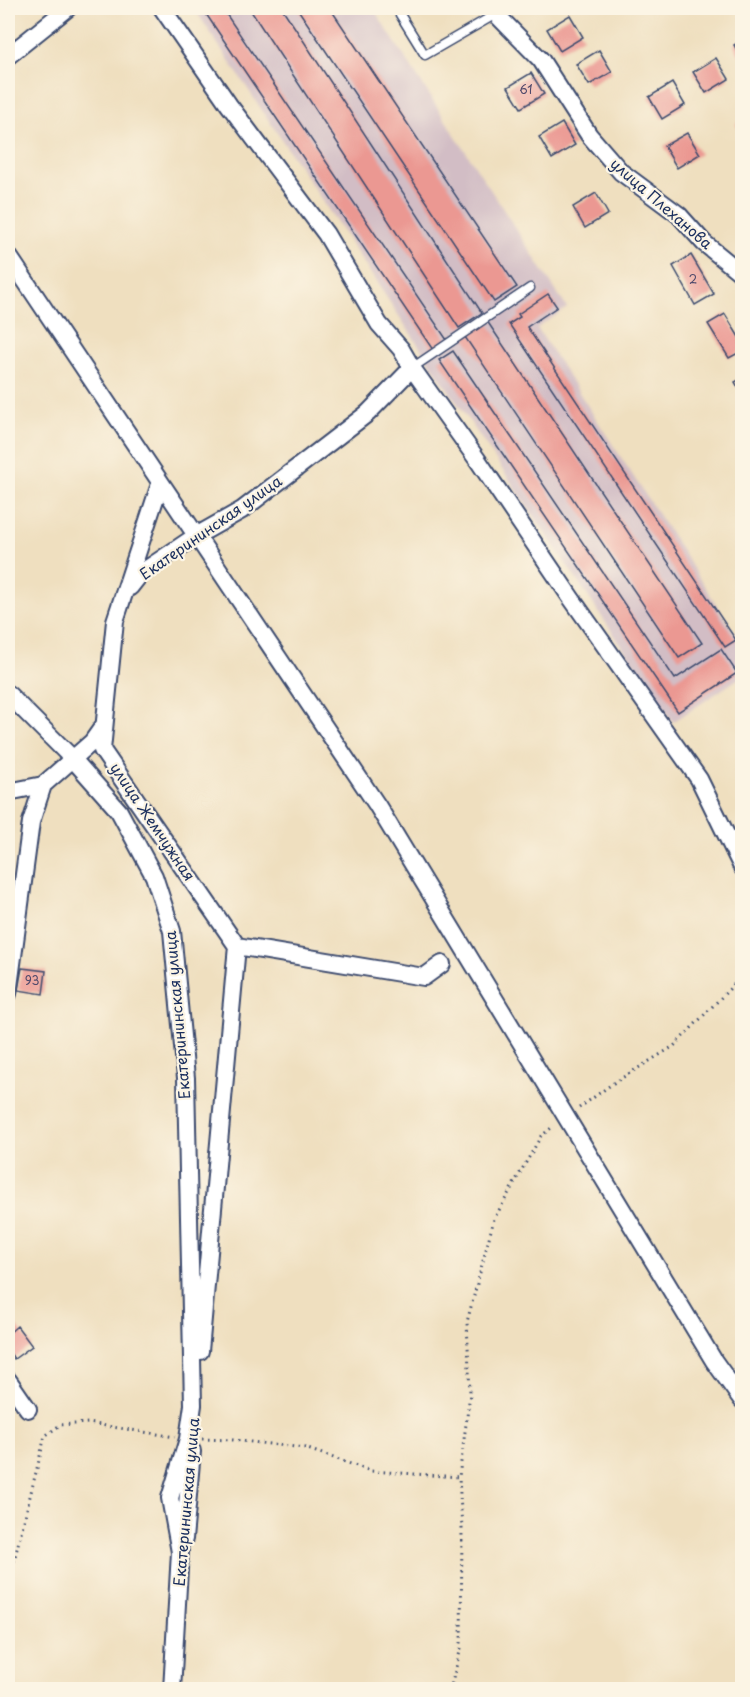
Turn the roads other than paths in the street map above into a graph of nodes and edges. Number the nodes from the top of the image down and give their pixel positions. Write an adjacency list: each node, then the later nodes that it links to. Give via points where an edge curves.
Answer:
1 (68, 8): 5 (street)
2 (162, 8): 9 (street, via 326,234 379,324)
3 (396, 8): 4 (lane, via 425,55)
4 (493, 10): 7 (street, улица Плеханова, via 541,60 589,135 621,172 679,215 704,243)
5 (8, 56)
6 (8, 255): 10 (street)
7 (742, 274)
8 (530, 288): 9 (lane)
9 (412, 368): 11 (street, Екатерининская улица, via 368,413 242,510); 17 (street, via 699,779)
10 (160, 484): 11 (street); 12 (street, улица Жемчужная)
11 (196, 536): 12 (street, Екатерининская улица, via 141,573 124,595); 22 (street, via 377,805 714,1361)
12 (115, 621): 14 (street, Екатерининская улица, via 107,721 92,742); 18 (street, улица Жемчужная, via 102,750)
13 (8, 694): 14 (street, Екатерининская улица)
14 (72, 758): 15 (street, Екатерининская улица); 24 (street, Екатерининская улица, via 119,811 154,876 172,931 186,1078 193,1405 188,1439 170,1498 180,1552)
15 (43, 786): 16 (street); 20 (street, via 31,822)
16 (8, 792)
17 (742, 867)
18 (237, 946): 19 (street, via 424,977); 24 (street, Екатерининская улица)
19 (442, 964)
20 (8, 994)
21 (8, 1380): 23 (street)
22 (742, 1400)
23 (28, 1409)
24 (171, 1689)

